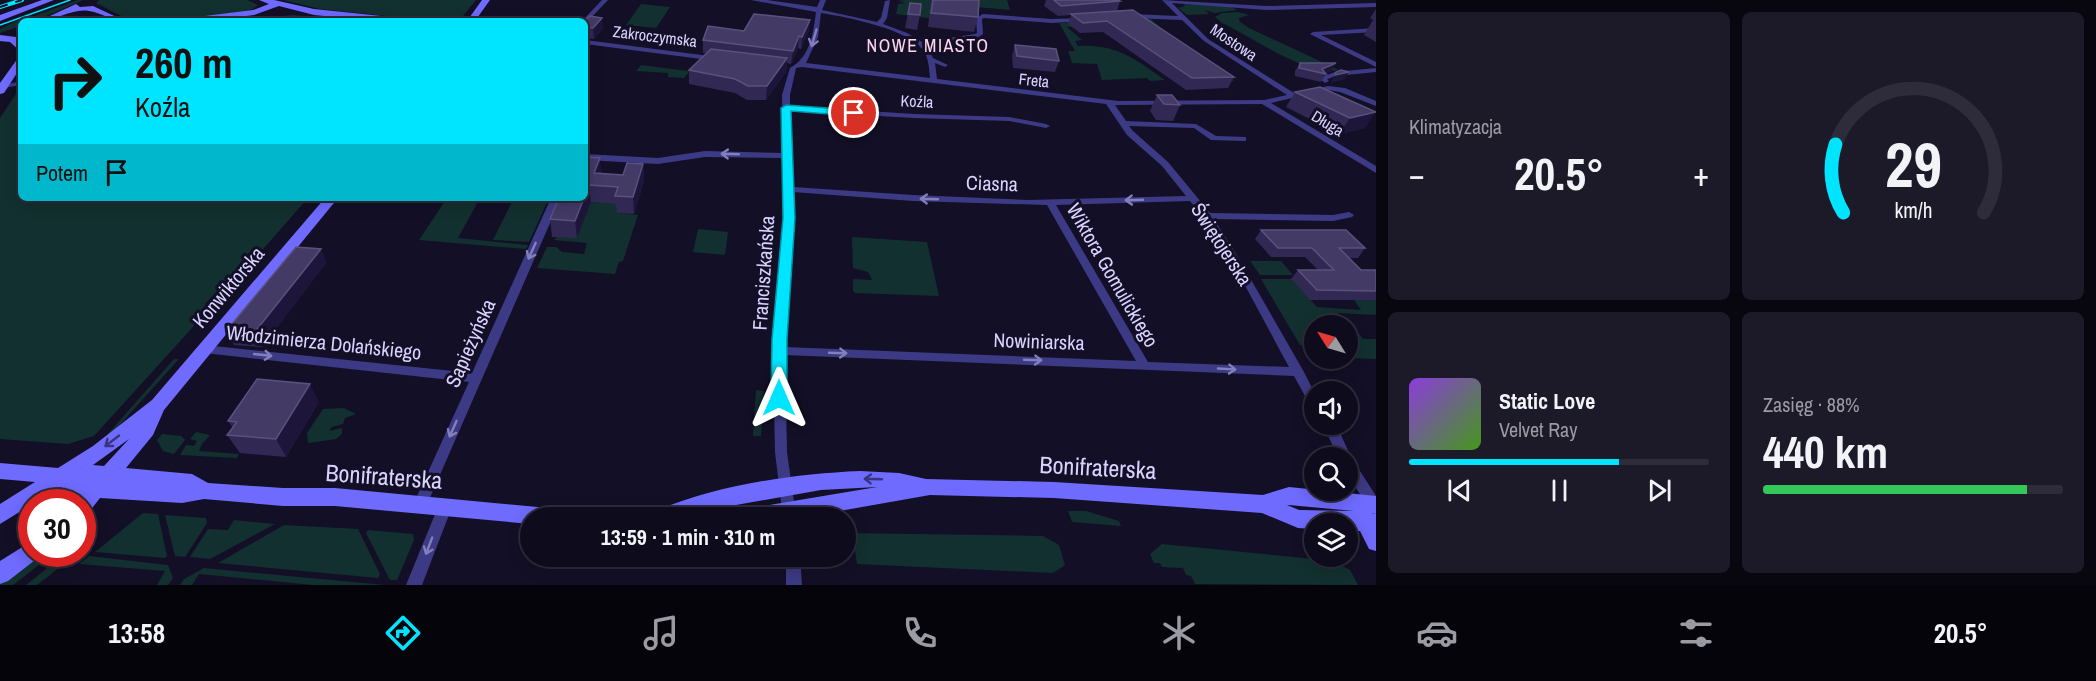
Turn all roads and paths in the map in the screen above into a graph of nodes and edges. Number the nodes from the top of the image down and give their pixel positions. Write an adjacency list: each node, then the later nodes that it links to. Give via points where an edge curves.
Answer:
1 (50, 0): 14 (street)
2 (263, 0): 10 (street)
3 (486, 0): 19 (street)
4 (605, 0): 20 (street)
5 (754, 0): 12 (street)
6 (823, 0): 12 (street)
7 (1166, 0): 11 (street, via 1266,8); 22 (street, Mostowa)
8 (888, 1): 23 (street)
9 (88, 4): 15 (street); 16 (street)
10 (277, 4): 17 (street, via 255,12); 18 (street)
11 (1376, 5)
12 (818, 10): 23 (street); 32 (street, one-way to 32, via 816,32)
13 (1121, 16): 22 (street)
14 (0, 18)
15 (50, 18)
16 (115, 18)
17 (211, 18)
18 (372, 18)
19 (473, 18)
20 (588, 18)
21 (1094, 18): 28 (street, via 1053,21 983,16 979,18 980,34)
22 (1182, 18): 42 (street, Mostowa, via 1206,40)
23 (878, 25): 28 (street)
24 (1376, 30): 34 (street, via 1312,34)
25 (0, 37): 26 (street, via 15,35)
26 (18, 42)
27 (588, 42): 29 (street, Zakroczymska)
28 (921, 44): 30 (street)
29 (724, 59)
30 (931, 59): 33 (street); 38 (street)
31 (18, 64): 41 (street)
32 (802, 65): 36 (street); 38 (street, Freta)
33 (945, 65)
34 (1376, 65)
35 (784, 67): 36 (street)
36 (793, 69): 46 (street, Franciszkańska)
37 (1376, 70): 40 (street, Freta, via 1335,74 1323,78)
38 (934, 80): 43 (street, Freta)
39 (18, 84): 41 (street)
40 (1327, 85): 42 (street, Freta); 45 (street)
41 (2, 88)
42 (1295, 97): 44 (street, Freta)
43 (1109, 102): 44 (street, Freta); 47 (street, Świętojerska)
44 (1264, 102): 52 (street, Długa)
45 (1376, 104)
46 (786, 108): 48 (street, Koźla, via 1009,119); 50 (street, Franciszkańska)
47 (1123, 123): 49 (street, via 1196,126 1214,138); 54 (street, Świętojerska, via 1166,164)
48 (1046, 126)
49 (1243, 139)
50 (789, 156): 51 (street, one-way to 51, via 705,154 664,160); 53 (street, Franciszkańska)
51 (588, 157)
52 (1376, 170)
53 (789, 189): 57 (street, Ciasna, one-way to 53); 61 (street, Franciszkańska)
54 (1193, 198): 57 (street, Ciasna, one-way to 57); 58 (street, Świętojerska)
55 (330, 201): 60 (street, Konwiktorska)
56 (555, 201): 64 (street, Sapieżyńska, one-way to 64)
57 (1050, 203): 62 (street, Wiktora Gomulickiego)
58 (1207, 216): 59 (street); 63 (street, Świętojerska)
59 (1349, 216)
60 (204, 349): 64 (street, Włodzimierza Dolańskiego, one-way to 64); 66 (street, Konwiktorska)
61 (779, 351): 62 (street, Nowiniarska, one-way to 62); 71 (street, Franciszkańska)
62 (1144, 365): 63 (street, Nowiniarska, one-way to 63)
63 (1298, 372): 65 (street, Świętojerska)
64 (475, 378): 77 (street, Sapieżyńska, one-way to 77)
65 (1304, 383)
66 (158, 405): 68 (street, Konwiktorska, via 147,430); 69 (street, Konwiktorska, one-way to 69, via 100,451)
67 (0, 471): 69 (street, Bonifraterska)
68 (109, 474): 69 (street, Bonifraterska); 74 (street, Konwiktorska); 76 (street, Bonifraterska, via 192,482)
69 (59, 476): 73 (street, Bonifraterska); 84 (street, Konwiktorska)
70 (1358, 483): 82 (street)
71 (785, 487): 72 (street, Bonifraterska, one-way to 71, via 858,478); 79 (street, Bonifraterska); 80 (street, Franciszkańska)
72 (930, 487): 81 (street, Bonifraterska); 82 (street, Bonifraterska, via 1054,490 1263,504 1298,519)
73 (89, 489)
74 (96, 489)
75 (96, 490): 76 (street, Bonifraterska, via 182,495)
76 (204, 491): 77 (street, Bonifraterska)
77 (420, 505): 78 (street, Bonifraterska)
78 (445, 507): 83 (street, Bonifraterska); 89 (street, one-way to 89)
79 (690, 507)
80 (788, 507)
81 (822, 507)
82 (1371, 511): 85 (street)
83 (520, 514)
84 (0, 515)
85 (1376, 542)
86 (18, 560): 88 (street)
87 (794, 567): 90 (street)
88 (0, 574)
89 (414, 585)
90 (795, 585)

